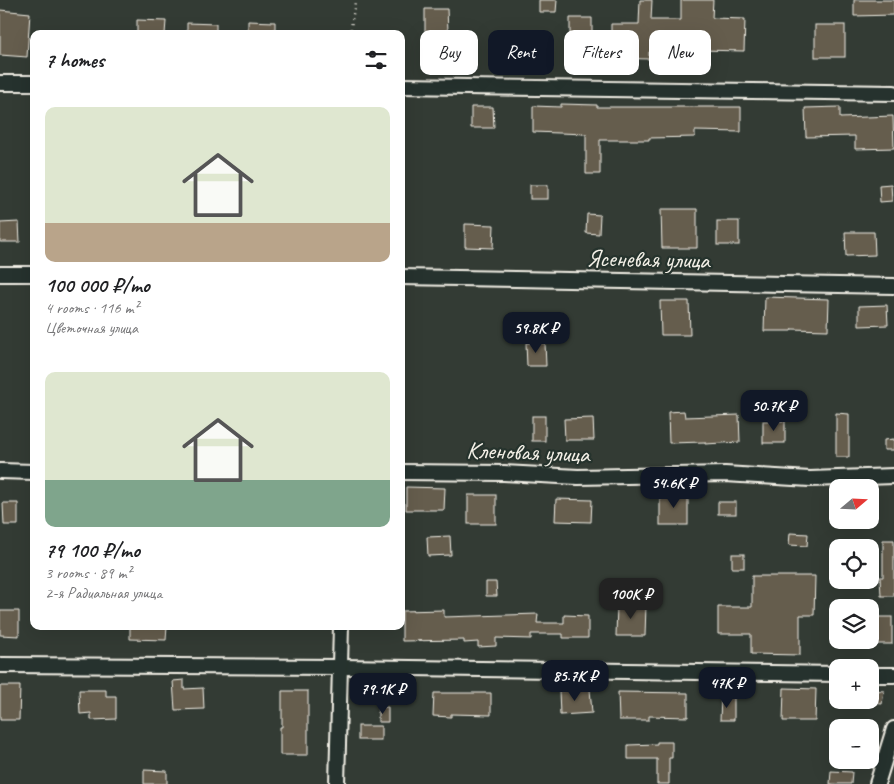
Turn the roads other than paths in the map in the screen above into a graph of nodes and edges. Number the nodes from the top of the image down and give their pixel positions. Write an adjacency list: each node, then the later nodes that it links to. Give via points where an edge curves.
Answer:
1 (0, 82): 2 (street)
2 (30, 83)
3 (405, 86): 4 (street)
4 (894, 93)
5 (0, 274): 6 (street)
6 (30, 274)
7 (405, 277): 8 (street, Ясеневая улица)
8 (894, 286)
9 (0, 472): 10 (street)
10 (30, 472)
11 (405, 472): 12 (street, Кленовая улица, via 578,477 725,474 810,479)
12 (894, 476)
13 (341, 630): 15 (street)
14 (0, 665): 15 (street)
15 (340, 667): 16 (street); 20 (street)
16 (829, 674)
17 (879, 675): 18 (street)
18 (894, 675)
19 (894, 729): 21 (street)
20 (337, 784)
21 (877, 784)

